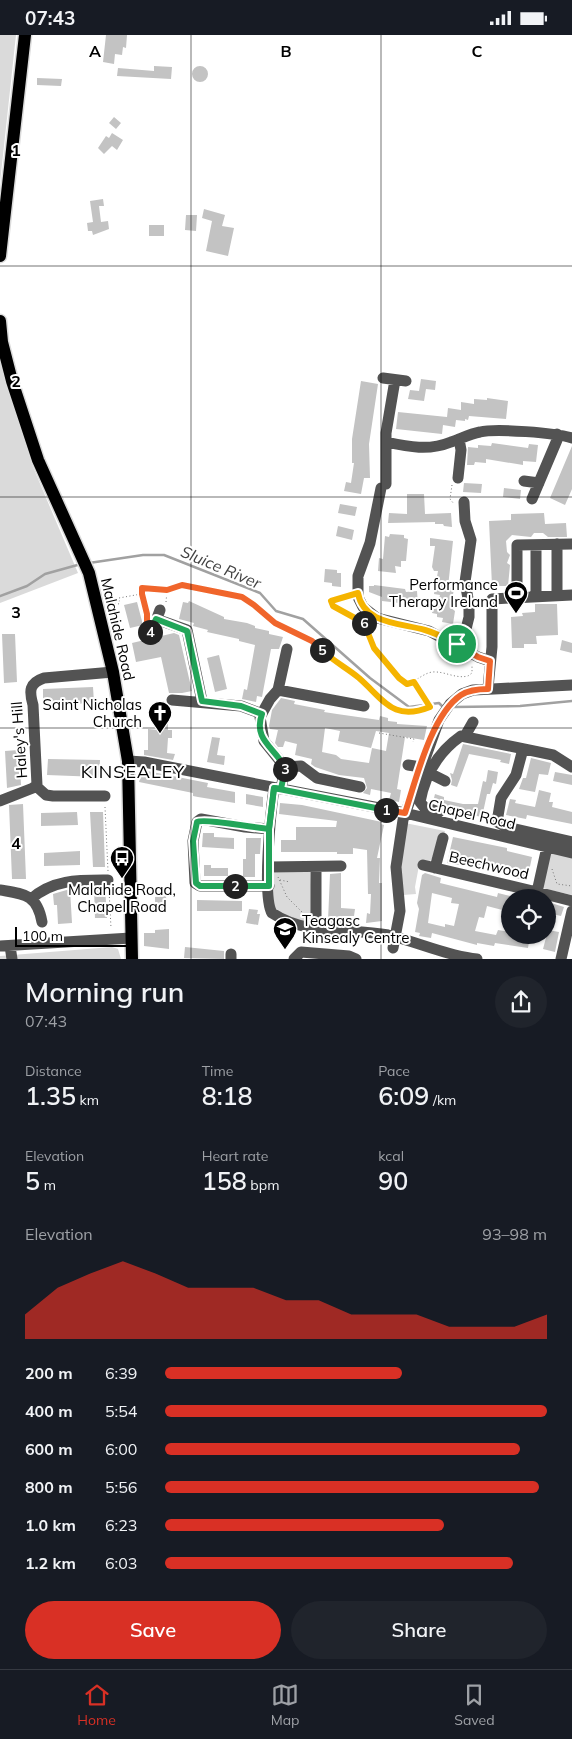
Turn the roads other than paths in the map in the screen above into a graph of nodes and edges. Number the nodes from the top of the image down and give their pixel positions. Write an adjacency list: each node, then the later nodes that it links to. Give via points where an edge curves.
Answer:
1 (25, 35): 2 (main road)
2 (0, 256)
3 (0, 321): 25 (main road, Malahide Road, via 10,373 38,460 88,573)
4 (395, 380): 8 (street)
5 (557, 434): 6 (street, via 502,430); 7 (street); 11 (street)
6 (459, 439): 8 (street, via 420,448); 9 (street)
7 (572, 439)
8 (386, 441): 22 (street, via 384,502 373,517 370,543 358,576 358,593 371,615 428,631)
9 (458, 478)
10 (524, 481): 11 (street)
11 (539, 483): 12 (street)
12 (532, 499)
13 (463, 503): 22 (street, via 464,521 471,540 465,582 470,609 466,629)
14 (557, 544): 15 (street); 16 (street); 17 (street)
15 (572, 544)
16 (536, 545): 19 (street); 20 (street, via 517,545)
17 (557, 595): 18 (street); 19 (street)
18 (572, 595)
19 (536, 596): 20 (street)
20 (517, 597): 24 (street, via 492,599)
21 (152, 633): 30 (street, via 158,615 187,631)
22 (457, 644): 24 (street)
23 (287, 649): 28 (street)
24 (490, 661): 27 (street)
25 (113, 672): 36 (main road, Malahide Road); 42 (street, Haley's Hill, via 44,678 31,686)
26 (572, 685): 27 (street)
27 (488, 689): 40 (street, via 462,694 445,711)
28 (278, 690): 31 (street); 32 (street)
29 (172, 699): 30 (street)
30 (202, 701): 32 (street, via 241,706)
31 (364, 706)
32 (262, 714): 38 (street, via 260,725 264,741)
33 (473, 722): 34 (street)
34 (465, 736): 35 (street); 40 (street, via 459,737)
35 (523, 749): 39 (street, via 558,757); 49 (street, via 516,775 501,798)
36 (128, 761): 44 (street, Chapel Road); 72 (main road, Malahide Road)
37 (408, 765): 40 (street)
38 (284, 767): 43 (street, via 301,766 317,778); 44 (street)
39 (572, 767)
40 (425, 770): 41 (street); 47 (street, via 420,802 424,807); 48 (street)
41 (445, 781)
42 (36, 786): 45 (street, Haley's Hill, via 46,795); 46 (street, Haley's Hill)
43 (360, 787)
44 (278, 789): 48 (street, Chapel Road); 51 (street)
45 (105, 796)
46 (0, 801)
47 (439, 812)
48 (405, 813): 54 (street, Chapel Road); 73 (street, via 396,867 400,905)
49 (497, 820): 50 (street, via 485,825); 53 (street, via 506,827)
50 (473, 822)
51 (269, 829): 58 (street); 62 (street, via 201,819 197,822 193,841 196,883 200,886)
52 (443, 838): 60 (street, Beechwood)
53 (572, 842)
54 (547, 847): 55 (street, Chapel Road); 64 (street, Beechwood)
55 (572, 853)
56 (423, 865): 60 (street, Beechwood)
57 (341, 866): 59 (street)
58 (272, 867): 59 (street); 62 (street)
59 (316, 867): 71 (street)
60 (435, 868): 63 (street, Beechwood)
61 (108, 880): 67 (street, via 61,882)
62 (274, 883): 71 (street, via 269,908 272,913)
63 (524, 889)
64 (538, 889)
65 (0, 890): 67 (street, via 21,893)
66 (556, 897): 68 (street, Beechwood)
67 (31, 899): 70 (street, via 40,911)
68 (572, 901)
69 (572, 911): 80 (street)
70 (42, 922)
71 (316, 926): 73 (street)
72 (131, 938): 74 (street); 76 (main road, Malahide Road)
73 (394, 943): 79 (street, via 413,941 463,958)
74 (5, 946): 75 (street)
75 (12, 959)
76 (132, 959)
77 (294, 959): 78 (street, via 305,952)
78 (356, 959)
79 (477, 959)
80 (561, 959)

